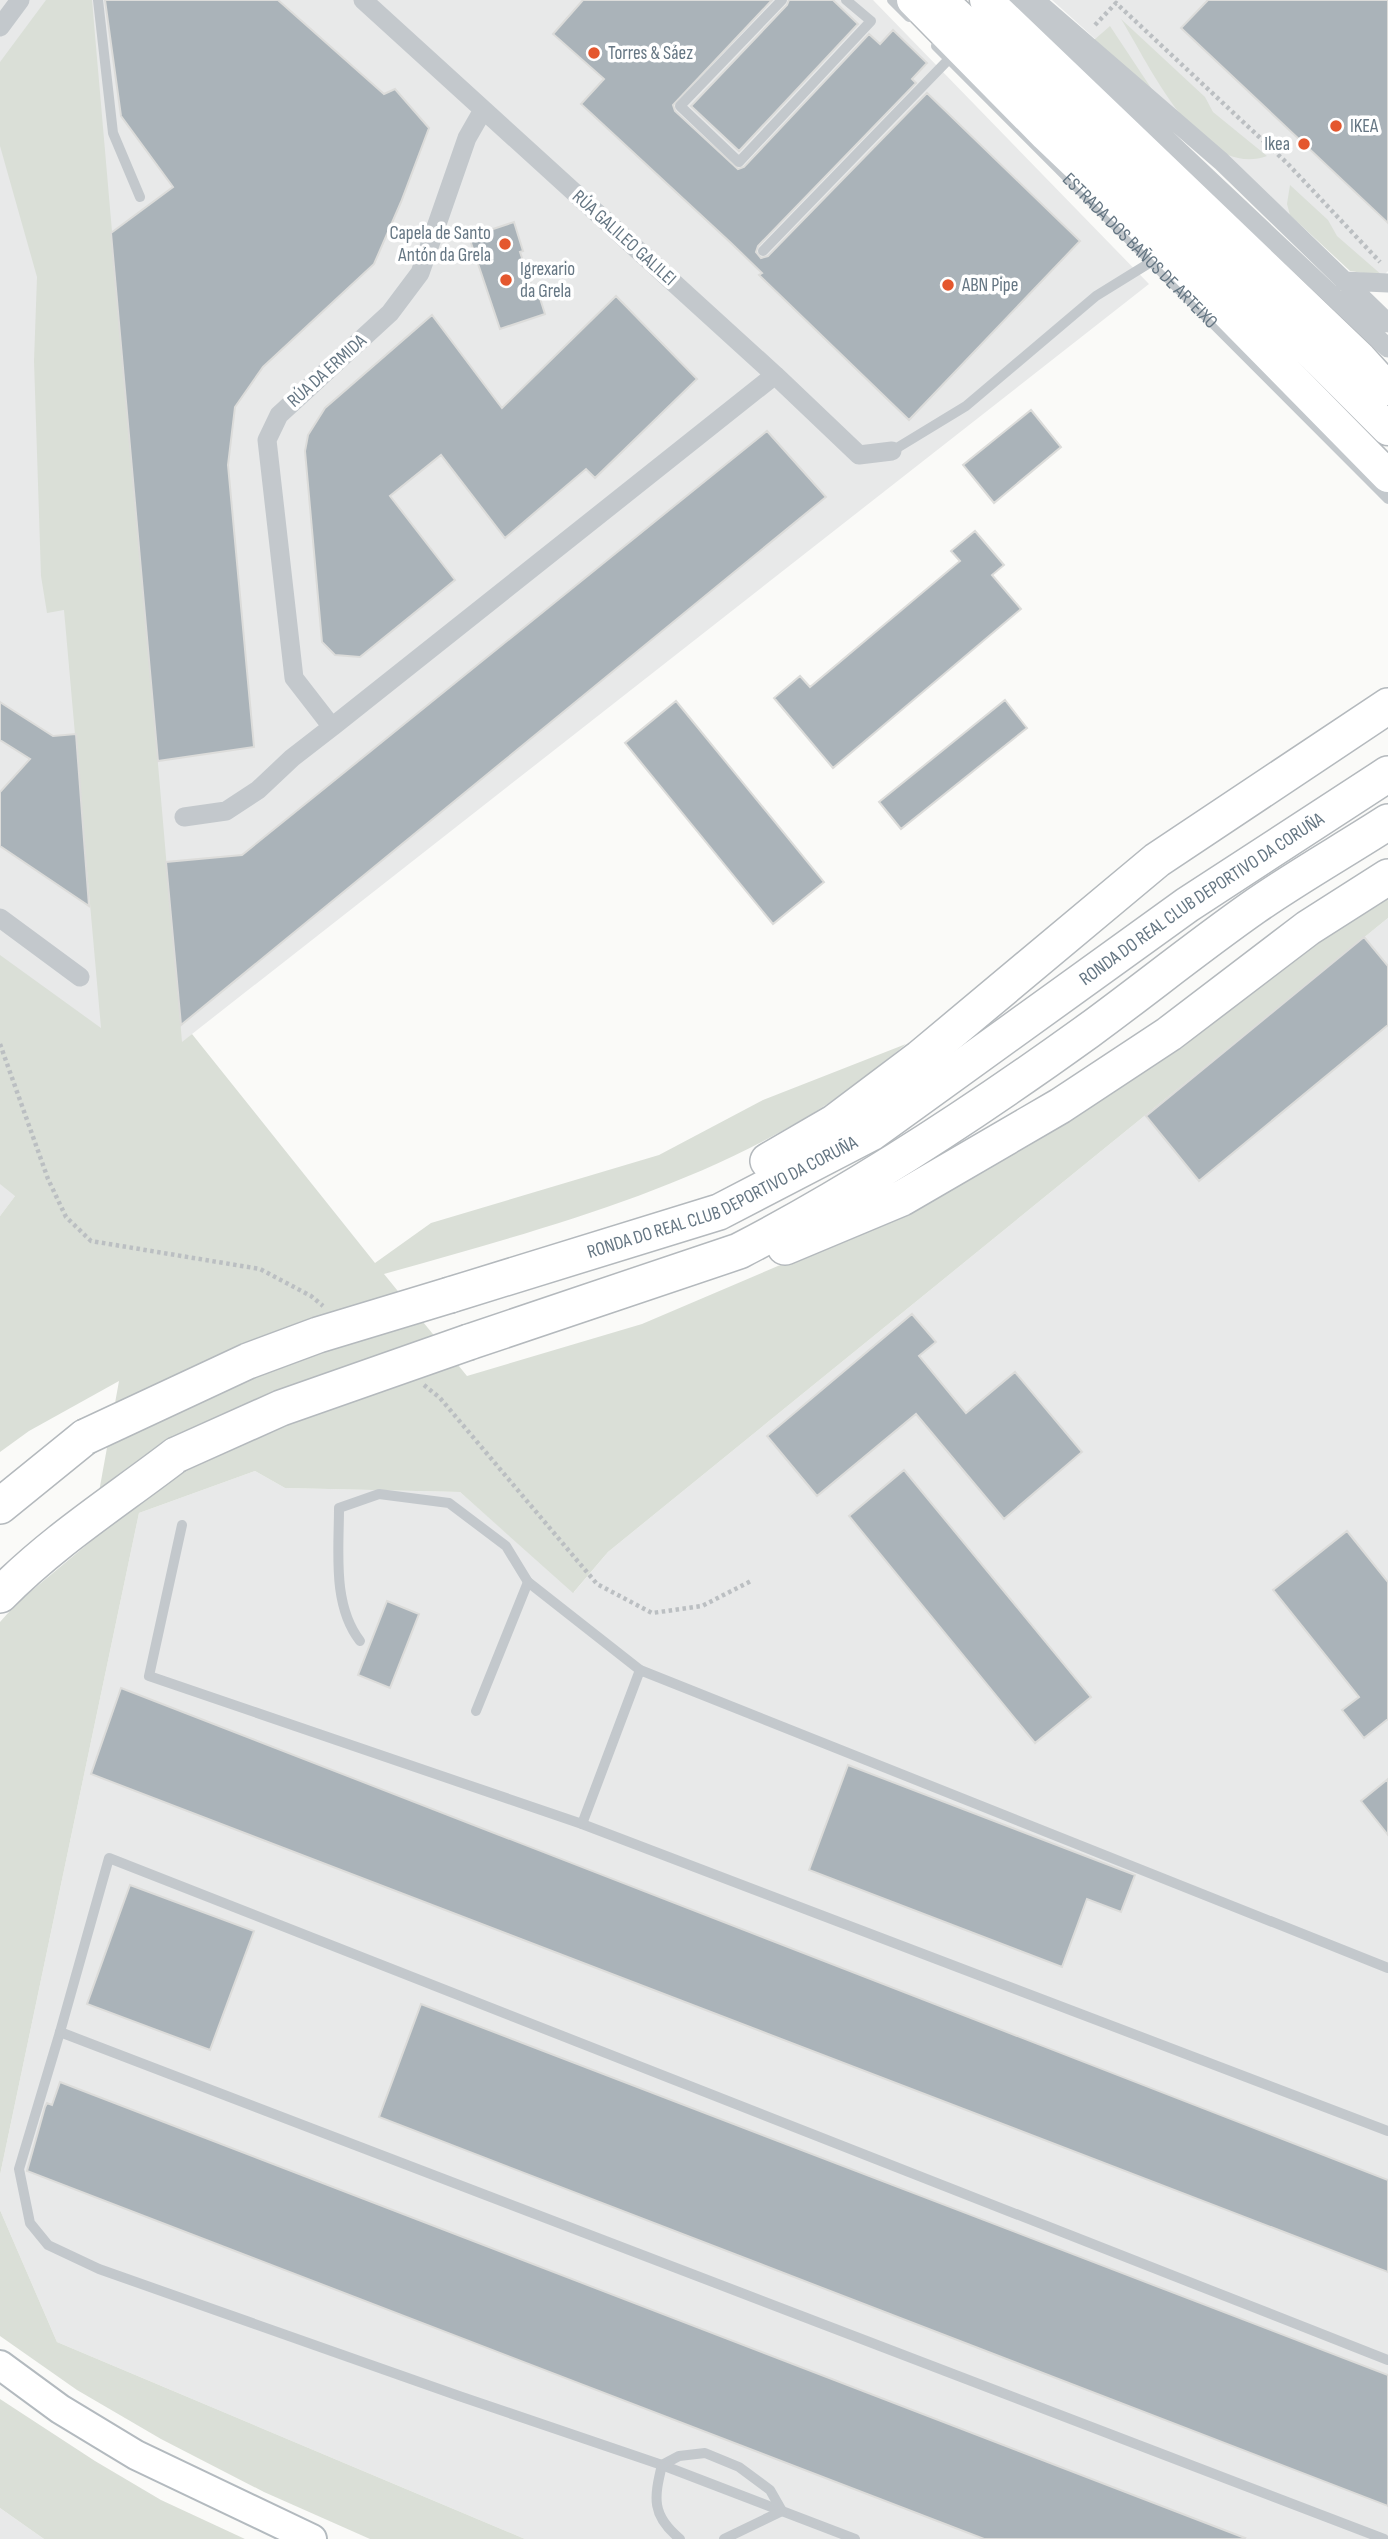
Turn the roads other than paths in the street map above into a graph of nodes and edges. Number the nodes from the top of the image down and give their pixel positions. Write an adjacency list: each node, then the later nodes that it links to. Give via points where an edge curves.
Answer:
1 (20, 0): 12 (street)
2 (98, 0): 16 (lane, via 113,132)
3 (363, 0): 15 (street, RÚA GALILEO GALILEI)
4 (782, 0): 5 (lane, via 680,106 739,162 871,21)
5 (846, 0)
6 (892, 0): 11 (lane)
7 (941, 0): 25 (main road, via 1262,303)
8 (986, 0): 24 (main road)
9 (1012, 0): 22 (street)
10 (1035, 0): 19 (street, via 1221,161)
11 (913, 11): 27 (main road, via 1156,240)
12 (0, 27)
13 (931, 41): 14 (lane, ESTRADA DOS BAÑOS DE ARTEIXO)
14 (949, 59): 17 (lane); 18 (lane, ESTRADA DOS BAÑOS DE ARTEIXO)
15 (484, 110): 23 (street, RÚA GALILEO GALILEI); 30 (street, RÚA DA ERMIDA, via 467,138 420,273 390,313 279,415 267,440 293,678)
16 (140, 197)
17 (763, 251)
18 (1151, 262): 26 (lane, via 1096,296 966,406); 28 (lane, ESTRADA DOS BAÑOS DE ARTEIXO)
19 (1344, 281): 20 (street); 21 (street)
20 (1388, 283)
21 (1388, 323)
22 (1388, 348)
23 (775, 375): 26 (street, RÚA GALILEO GALILEI, via 859,455); 30 (street)
24 (1388, 388)
25 (1388, 429)
26 (892, 451)
27 (1388, 476)
28 (1388, 499)
29 (1388, 706): 37 (highway, via 1157,860 920,1058 835,1122)
30 (332, 727): 32 (street, via 226,811)
31 (1388, 774): 37 (highway, RONDA DO REAL CLUB DEPORTIVO DA CORUÑA, via 1187,905 871,1133 719,1212)
32 (184, 817)
33 (1388, 822): 38 (highway, RONDA DO REAL CLUB DEPORTIVO DA CORUÑA, via 1255,906 985,1103)
34 (1388, 877): 38 (highway, via 1308,928 1147,1048 1060,1106 902,1198 788,1247)
35 (0, 918): 36 (street)
36 (80, 977)
37 (611, 1246): 39 (highway, RONDA DO REAL CLUB DEPORTIVO DA CORUÑA, bridge, via 318,1335 248,1361)
38 (739, 1251): 40 (highway, RONDA DO REAL CLUB DEPORTIVO DA CORUÑA, bridge, via 281,1408)
39 (86, 1437): 41 (highway); 42 (highway, RONDA DO REAL CLUB DEPORTIVO DA CORUÑA)
40 (176, 1455): 44 (highway, RONDA DO REAL CLUB DEPORTIVO DA CORUÑA, via 79,1504); 46 (highway, via 70,1532)
41 (0, 1475)
42 (0, 1506)
43 (182, 1525): 50 (lane, via 149,1676)
44 (0, 1561)
45 (528, 1583): 47 (lane, via 506,1546 449,1503 380,1494 339,1508 341,1597 350,1628); 48 (lane); 49 (lane)
46 (0, 1595)
47 (360, 1641)
48 (640, 1670): 50 (lane); 51 (lane)
49 (477, 1711)
50 (582, 1824): 53 (lane)
51 (1388, 1968)
52 (60, 2032): 54 (lane, via 109,1858); 56 (lane, via 19,2169 30,2223 48,2245 99,2269); 62 (lane)
53 (1388, 2131)
54 (1388, 2360)
55 (0, 2365): 58 (main road, via 60,2409 136,2455)
56 (662, 2465): 57 (lane); 57 (lane, via 679,2456 705,2453 770,2490); 59 (lane, via 654,2496 664,2526)
57 (782, 2511): 60 (lane); 61 (lane)
58 (312, 2539)
59 (680, 2539)
60 (724, 2539)
61 (855, 2539)
62 (1384, 2539)

